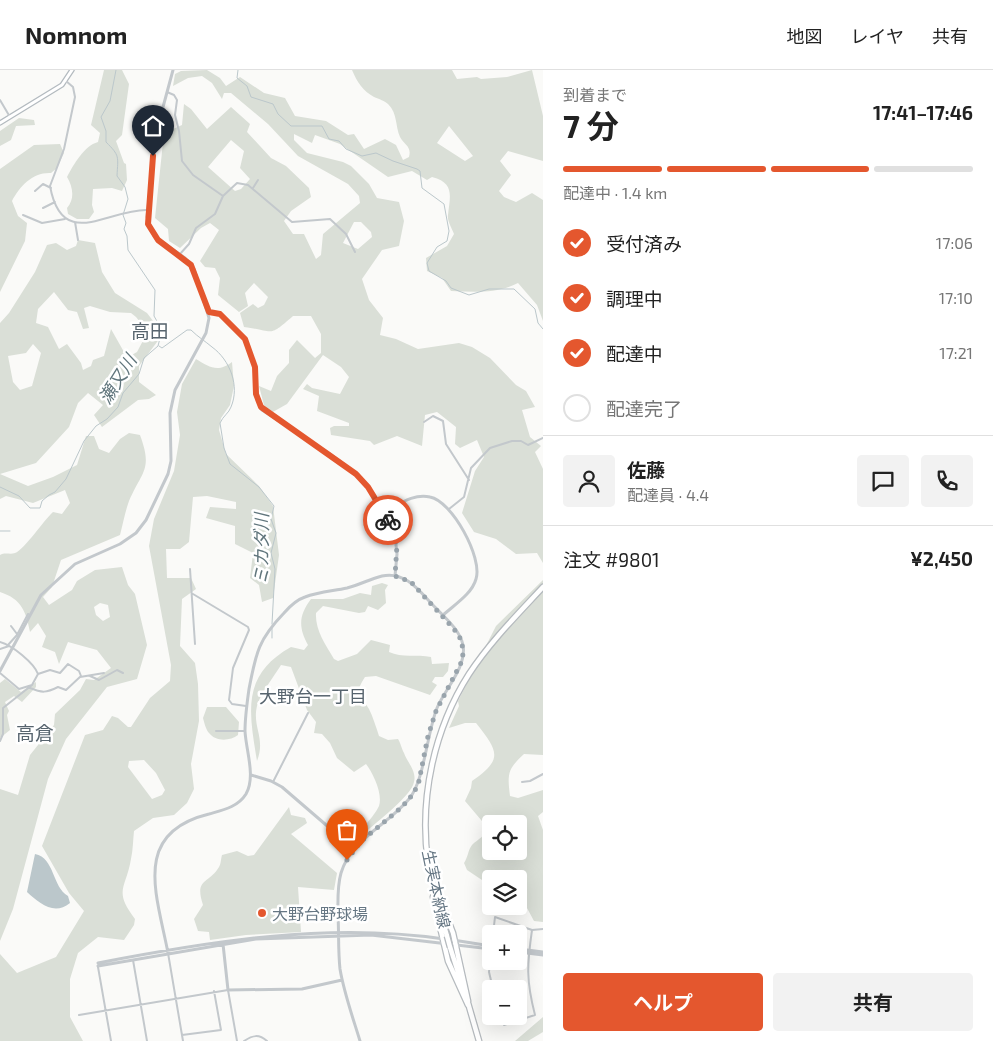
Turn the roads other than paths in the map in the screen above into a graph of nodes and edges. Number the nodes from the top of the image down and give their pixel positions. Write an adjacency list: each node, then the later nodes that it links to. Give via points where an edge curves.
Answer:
1 (72, 70): 3 (main road)
2 (173, 70): 4 (street)
3 (66, 81): 6 (main road); 9 (street, via 73,87 75,97)
4 (167, 92): 12 (street, via 174,94 177,100 175,115 186,168); 15 (street, via 156,133)
5 (0, 100): 6 (street)
6 (10, 117): 7 (main road)
7 (0, 123)
8 (258, 180): 10 (street)
9 (51, 188): 11 (street, via 42,184); 13 (street)
10 (253, 189): 12 (street, via 238,182); 20 (street, via 292,222 330,219 342,230)
11 (35, 191)
12 (223, 196): 21 (street, via 217,211 196,228)
13 (55, 202): 14 (street); 17 (street)
14 (43, 208)
15 (148, 210): 18 (street, via 137,209 103,220); 21 (street, via 152,234)
16 (23, 215): 17 (street, via 42,223)
17 (65, 219): 18 (street)
18 (75, 222): 19 (street)
19 (78, 240)
20 (355, 252)
21 (180, 254): 22 (street, via 194,269)
22 (209, 312): 27 (street, via 220,314 245,339 255,367 256,394 262,410 356,474); 38 (street, via 206,333 175,390 170,413 171,461 146,520 129,539 75,564 53,583)
23 (424, 422): 25 (street, via 433,416 443,421 446,444)
24 (543, 438): 25 (street, via 528,445 516,441 494,445 471,468)
25 (468, 480): 26 (street, via 464,497)
26 (449, 509): 27 (street, via 441,501 421,496); 33 (street, via 475,554 478,573 471,589)
27 (383, 512): 29 (street, via 395,536)
28 (190, 569): 31 (street)
29 (395, 576): 33 (street, via 411,582); 47 (street, via 382,576 308,596 292,604 260,642)
30 (543, 587): 57 (main road, 生実本納線, via 482,655 461,687 447,717 428,786 426,826)
31 (193, 594): 37 (street); 47 (street, via 248,626 233,668 229,700 232,704)
32 (28, 614): 35 (street)
33 (442, 616): 56 (street, via 462,641 463,659 436,711 418,786 409,800)
34 (11, 626): 35 (street)
35 (17, 635): 38 (street)
36 (0, 642): 38 (street)
37 (195, 644)
38 (10, 646): 39 (street); 40 (street); 43 (street)
39 (0, 649)
40 (0, 672): 46 (street, via 19,689)
41 (123, 672): 44 (street, via 116,671 99,680)
42 (104, 673): 44 (street)
43 (38, 674): 45 (street, via 50,670 60,673 68,664 79,672); 46 (street)
44 (90, 676): 45 (street)
45 (80, 677): 46 (street, via 66,690 58,687 42,692)
46 (31, 686): 51 (street, via 3,708)
47 (246, 706): 50 (street)
48 (308, 712): 54 (street)
49 (216, 731): 50 (street)
50 (245, 731): 53 (street)
51 (0, 741)
52 (543, 774): 55 (street)
53 (251, 775): 54 (street); 68 (street, via 248,789 238,803 182,822 160,844 153,872)
54 (273, 782): 56 (street)
55 (522, 782)
56 (354, 849): 63 (street, via 340,875)
57 (430, 876): 64 (main road); 65 (main road); 78 (main road, 生実本納線, bridge)
58 (495, 925): 59 (street, via 496,918)
59 (517, 925)
60 (527, 928): 62 (street)
61 (543, 929): 62 (street)
62 (532, 930): 69 (street)
63 (339, 934): 64 (street); 66 (street); 68 (street, via 256,936); 73 (street)
64 (442, 941): 65 (street); 78 (main road)
65 (455, 942): 67 (street); 78 (main road)
66 (223, 944): 68 (street); 74 (street)
67 (482, 946)
68 (167, 952): 71 (street); 76 (street)
69 (529, 952): 70 (street); 81 (street, via 528,987 536,1015)
70 (543, 954)
71 (133, 958): 72 (street); 77 (street)
72 (98, 964): 79 (street)
73 (342, 980): 74 (street, via 302,989); 89 (street)
74 (228, 990): 75 (street); 86 (street)
75 (214, 991): 76 (street); 82 (street, via 220,1031)
76 (176, 998): 77 (street); 82 (street)
77 (141, 1004): 79 (street); 84 (street)
78 (468, 1004): 90 (main road, 生実本納線)
79 (106, 1010): 80 (street); 83 (street)
80 (79, 1015)
81 (527, 1018)
82 (182, 1035): 85 (street)
83 (111, 1041)
84 (148, 1041)
85 (183, 1041)
86 (237, 1041)
87 (244, 1041): 88 (street, via 256,1036)
88 (267, 1041)
89 (360, 1041)
90 (479, 1041)

